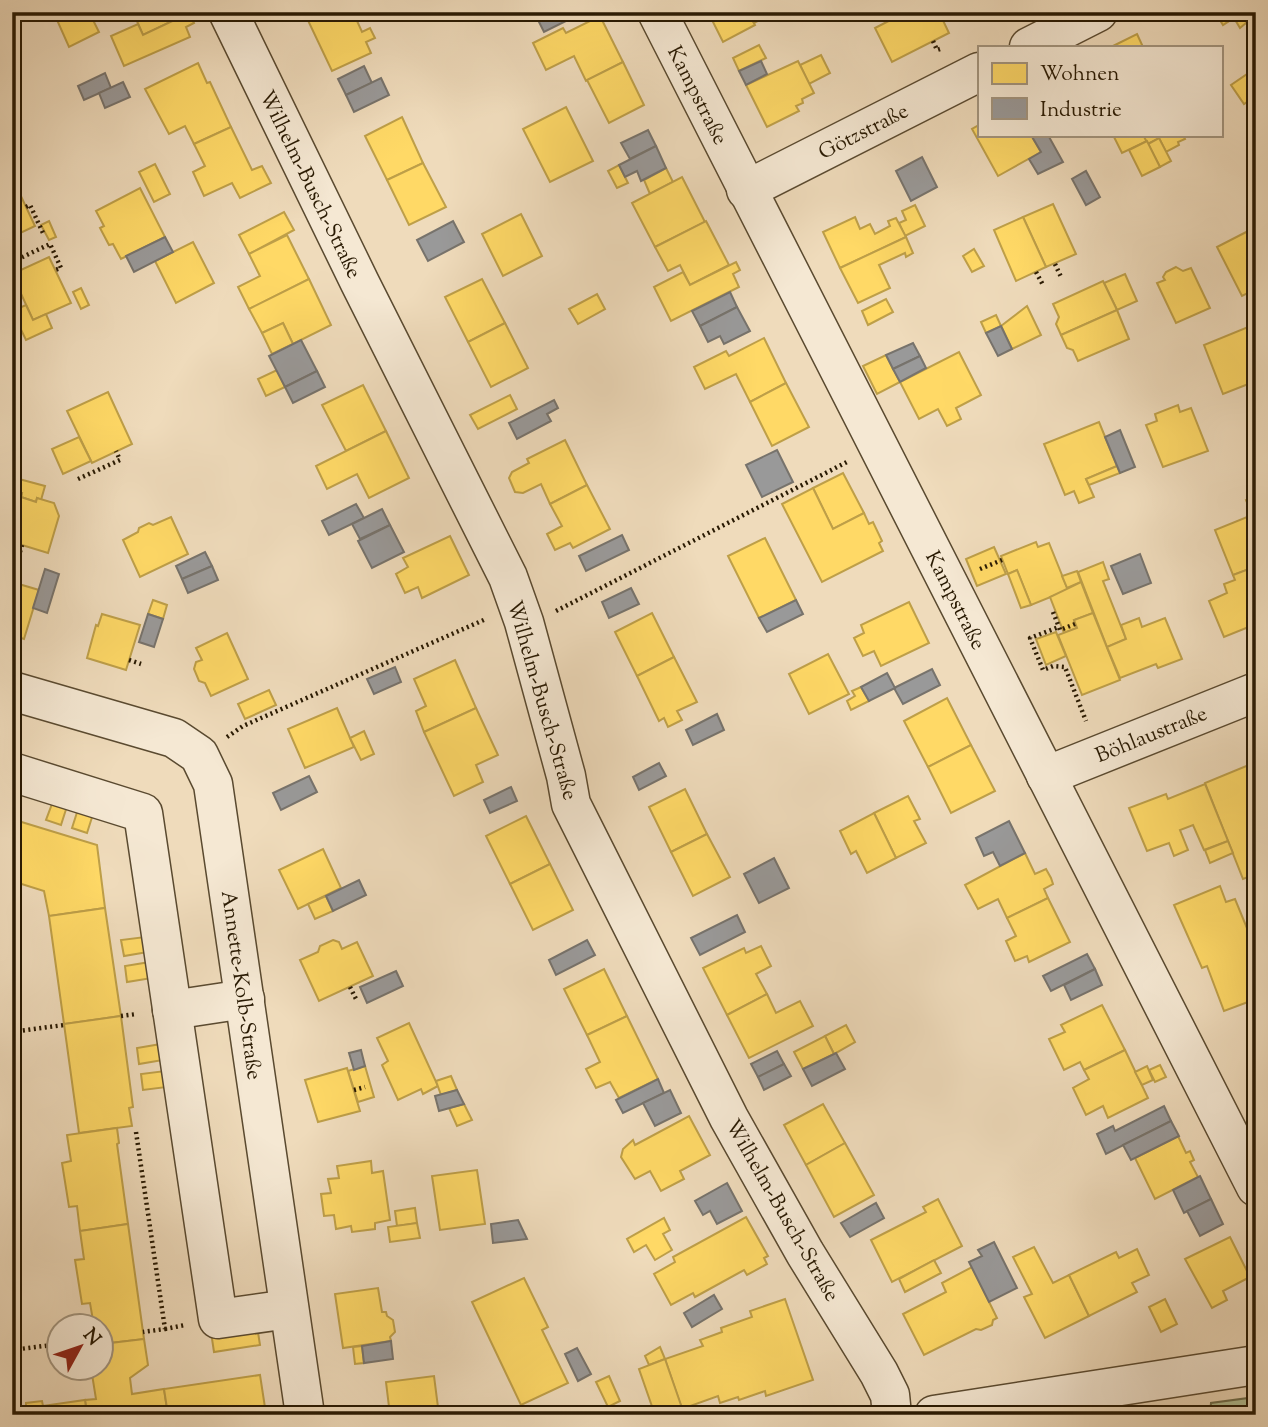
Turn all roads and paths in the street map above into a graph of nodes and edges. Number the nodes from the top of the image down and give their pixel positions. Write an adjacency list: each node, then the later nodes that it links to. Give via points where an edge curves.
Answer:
1 (228, 12): 56 (street, Wilhelm-Busch-Straße, via 508,577 575,812 729,1118 879,1373 890,1395)
2 (657, 12): 10 (street, Kampstraße)
3 (1098, 12): 5 (street)
4 (933, 41): 6 (path)
5 (1031, 46)
6 (936, 47)
7 (978, 73): 10 (street, Götzstraße)
8 (12, 168): 9 (path, via 17,177)
9 (13, 179)
10 (747, 190): 38 (street, Kampstraße)
11 (26, 207): 12 (path, via 30,205)
12 (43, 233)
13 (12, 262): 15 (path, via 50,244 61,268)
14 (1055, 264): 17 (path)
15 (55, 270)
16 (1037, 272): 18 (path)
17 (1061, 277)
18 (1043, 285)
19 (116, 451): 21 (path, via 120,460)
20 (857, 457): 26 (path)
21 (78, 479)
22 (22, 545): 23 (path)
23 (20, 552)
24 (1002, 560): 25 (path)
25 (970, 573)
26 (566, 605)
27 (1053, 612): 30 (path)
28 (489, 620): 36 (path, via 243,726)
29 (1075, 624): 30 (path)
30 (1059, 627): 35 (path, via 1030,638 1043,670 1065,667)
31 (129, 660): 32 (path)
32 (141, 664)
33 (12, 691): 40 (street, Annette-Kolb-Straße, via 174,738 199,755 213,784)
34 (1256, 692): 38 (street, Böhlaustraße)
35 (1091, 731)
36 (223, 739)
37 (12, 772): 42 (street, via 143,813)
38 (1046, 776): 49 (street, Kampstraße)
39 (350, 987): 41 (path)
40 (244, 999): 42 (street); 50 (street, Annette-Kolb-Straße)
41 (356, 999)
42 (172, 1010): 50 (street, via 218,1319)
43 (64, 1025): 44 (path)
44 (12, 1032): 45 (path)
45 (12, 1073)
46 (365, 1087): 47 (path)
47 (354, 1090)
48 (136, 1132): 51 (path, via 165,1329)
49 (1256, 1187)
50 (289, 1309): 55 (street, Annette-Kolb-Straße)
51 (143, 1332)
52 (46, 1346): 53 (path)
53 (12, 1350)
54 (1256, 1366): 57 (street)
55 (305, 1415)
56 (892, 1415)
57 (934, 1415)

